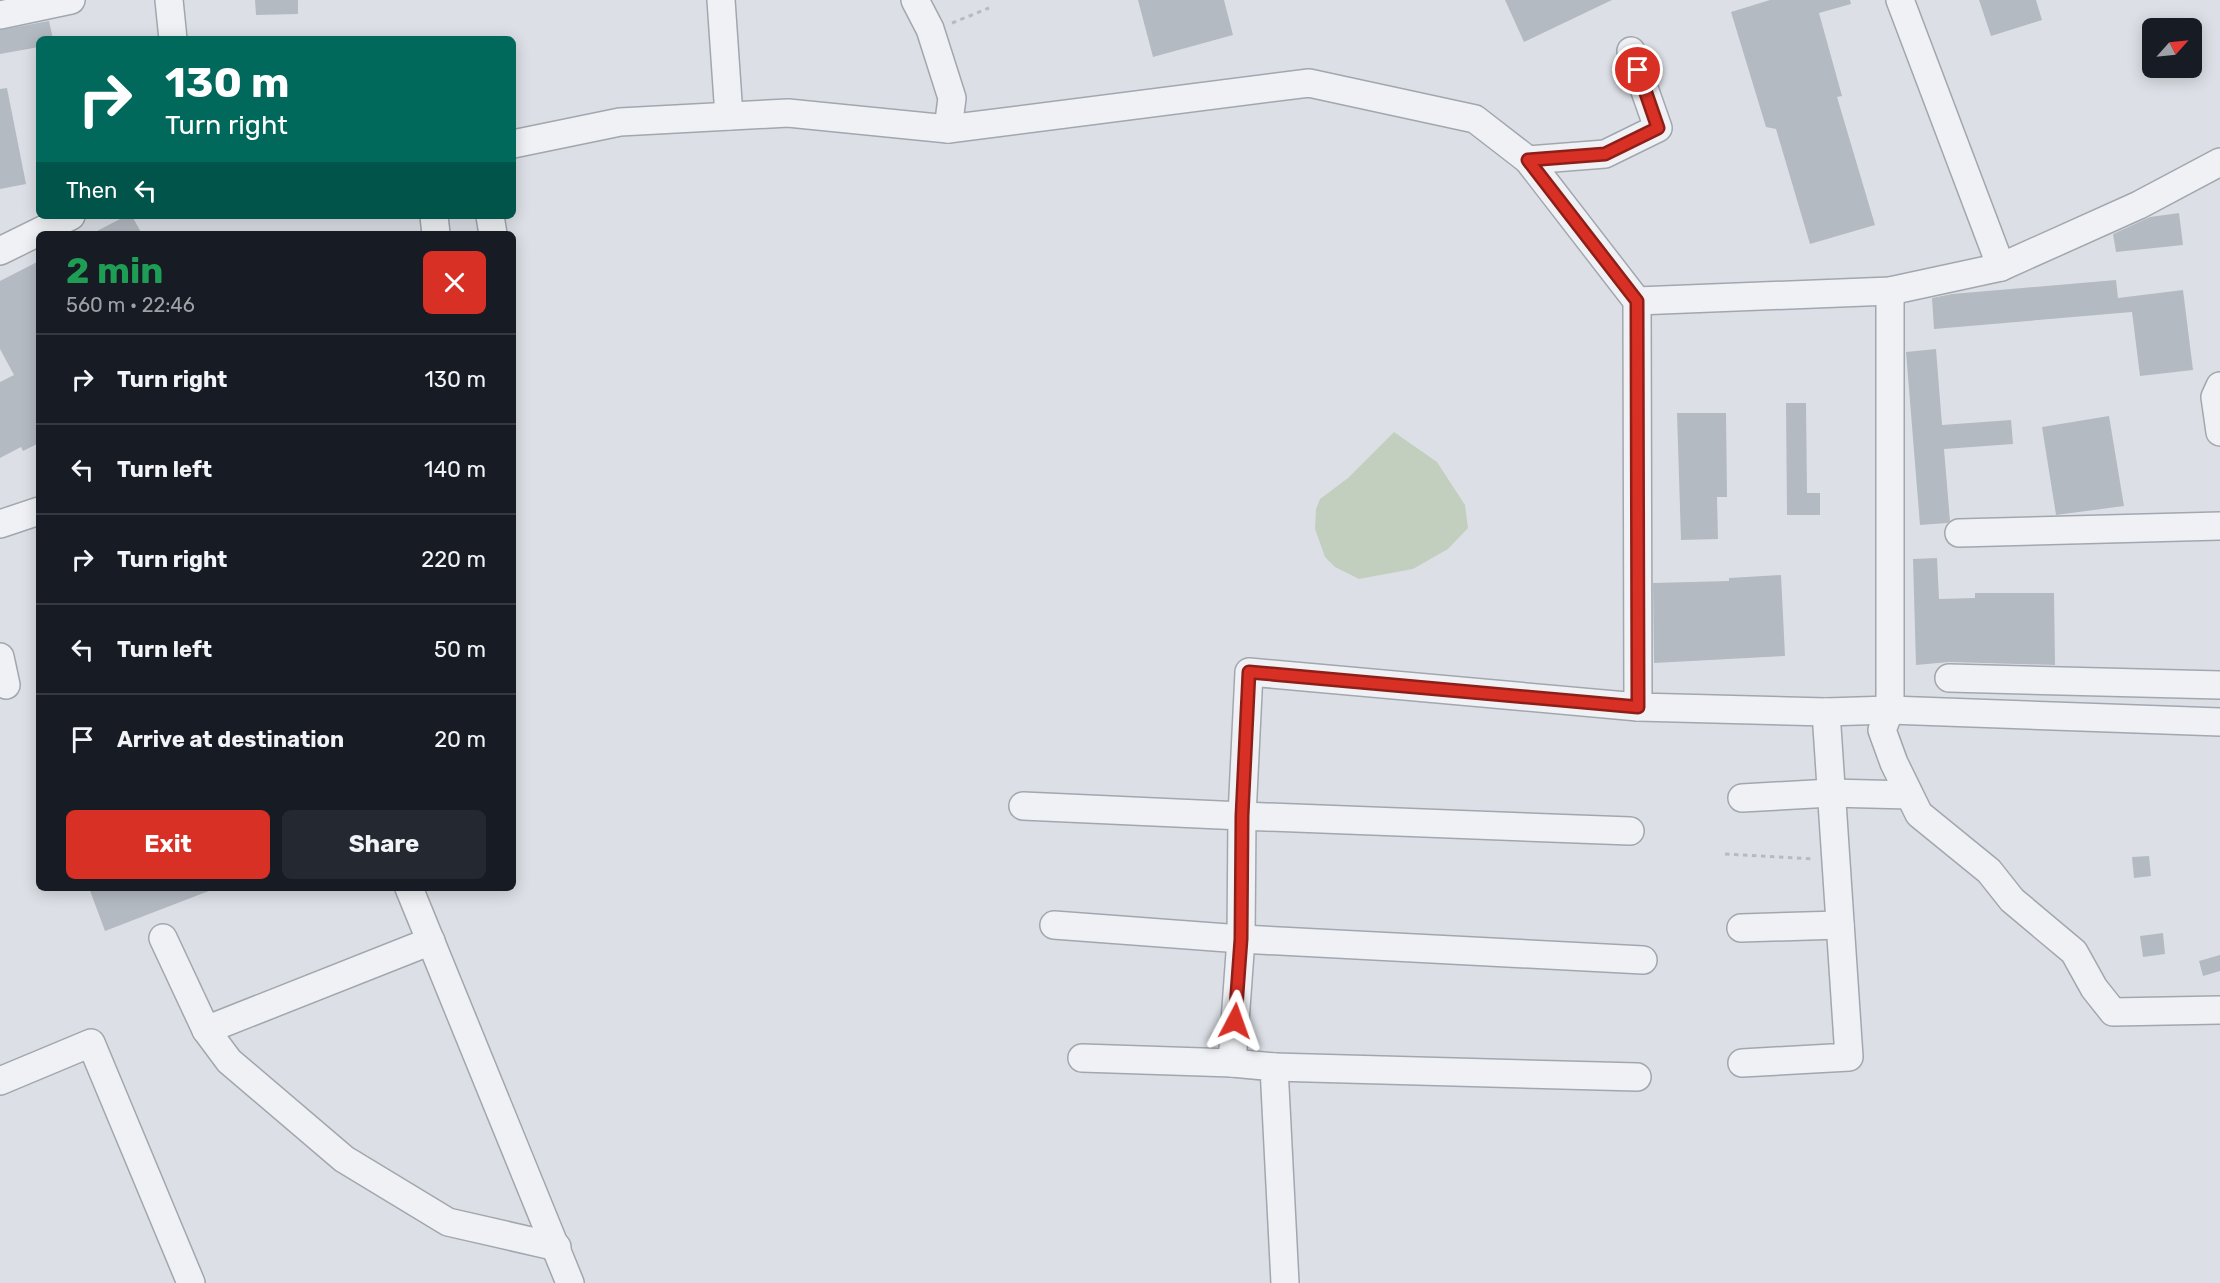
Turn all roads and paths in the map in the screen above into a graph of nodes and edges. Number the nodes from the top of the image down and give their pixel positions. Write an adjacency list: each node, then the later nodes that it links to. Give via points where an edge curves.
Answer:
1 (71, 0): 7 (street)
2 (169, 0): 9 (street)
3 (721, 0): 11 (street)
4 (915, 0): 8 (street)
5 (1900, 0): 20 (street)
6 (989, 8): 8 (path)
7 (0, 15)
8 (931, 31): 12 (street, via 951,98)
9 (173, 36)
10 (1631, 51): 14 (street, via 1658,128 1605,154)
11 (729, 116): 12 (street, via 788,113); 13 (street, via 620,122)
12 (948, 129): 14 (street, via 1309,83 1475,119)
13 (516, 143)
14 (1528, 160): 22 (street)
15 (2220, 162): 20 (street, via 2139,205)
16 (64, 219): 17 (street)
17 (40, 231)
18 (36, 233): 19 (street)
19 (0, 251)
20 (2001, 267): 21 (street)
21 (1890, 291): 22 (street); 34 (street)
22 (1637, 301): 33 (street)
23 (2220, 386): 24 (street, via 2215,397)
24 (2220, 432)
25 (36, 512): 26 (street)
26 (0, 524)
27 (2220, 526): 28 (street)
28 (1959, 533)
29 (0, 657): 31 (street)
30 (1949, 678): 32 (street)
31 (6, 685)
32 (2220, 685)
33 (1638, 707): 35 (street); 41 (street, via 1249,672)
34 (1890, 710): 35 (street); 36 (street); 38 (street, via 1882,730)
35 (1826, 712): 37 (street)
36 (2220, 722)
37 (1831, 793): 38 (street); 39 (street); 44 (street)
38 (1909, 795): 53 (street, via 1919,814 1989,871 2012,900 2074,952 2113,1012)
39 (1742, 798)
40 (1023, 806): 41 (street)
41 (1242, 816): 42 (street); 50 (street)
42 (1630, 831)
43 (1725, 854): 44 (path)
44 (1836, 861): 47 (street)
45 (410, 891): 51 (street)
46 (1054, 925): 50 (street)
47 (1840, 925): 48 (street); 57 (street, via 1849,1057)
48 (1741, 928)
49 (163, 938): 54 (street)
50 (1241, 939): 52 (street); 56 (street)
51 (431, 941): 54 (street); 61 (street)
52 (1643, 960)
53 (2220, 1010)
54 (206, 1030): 61 (street, via 229,1061 344,1159 448,1222)
55 (1082, 1058): 56 (street)
56 (1232, 1063): 58 (street)
57 (1742, 1063)
58 (1274, 1067): 59 (street); 64 (street)
59 (1637, 1077)
60 (0, 1081): 62 (street, via 91,1042)
61 (557, 1247): 63 (street)
62 (191, 1283)
63 (570, 1283)
64 (1285, 1283)

